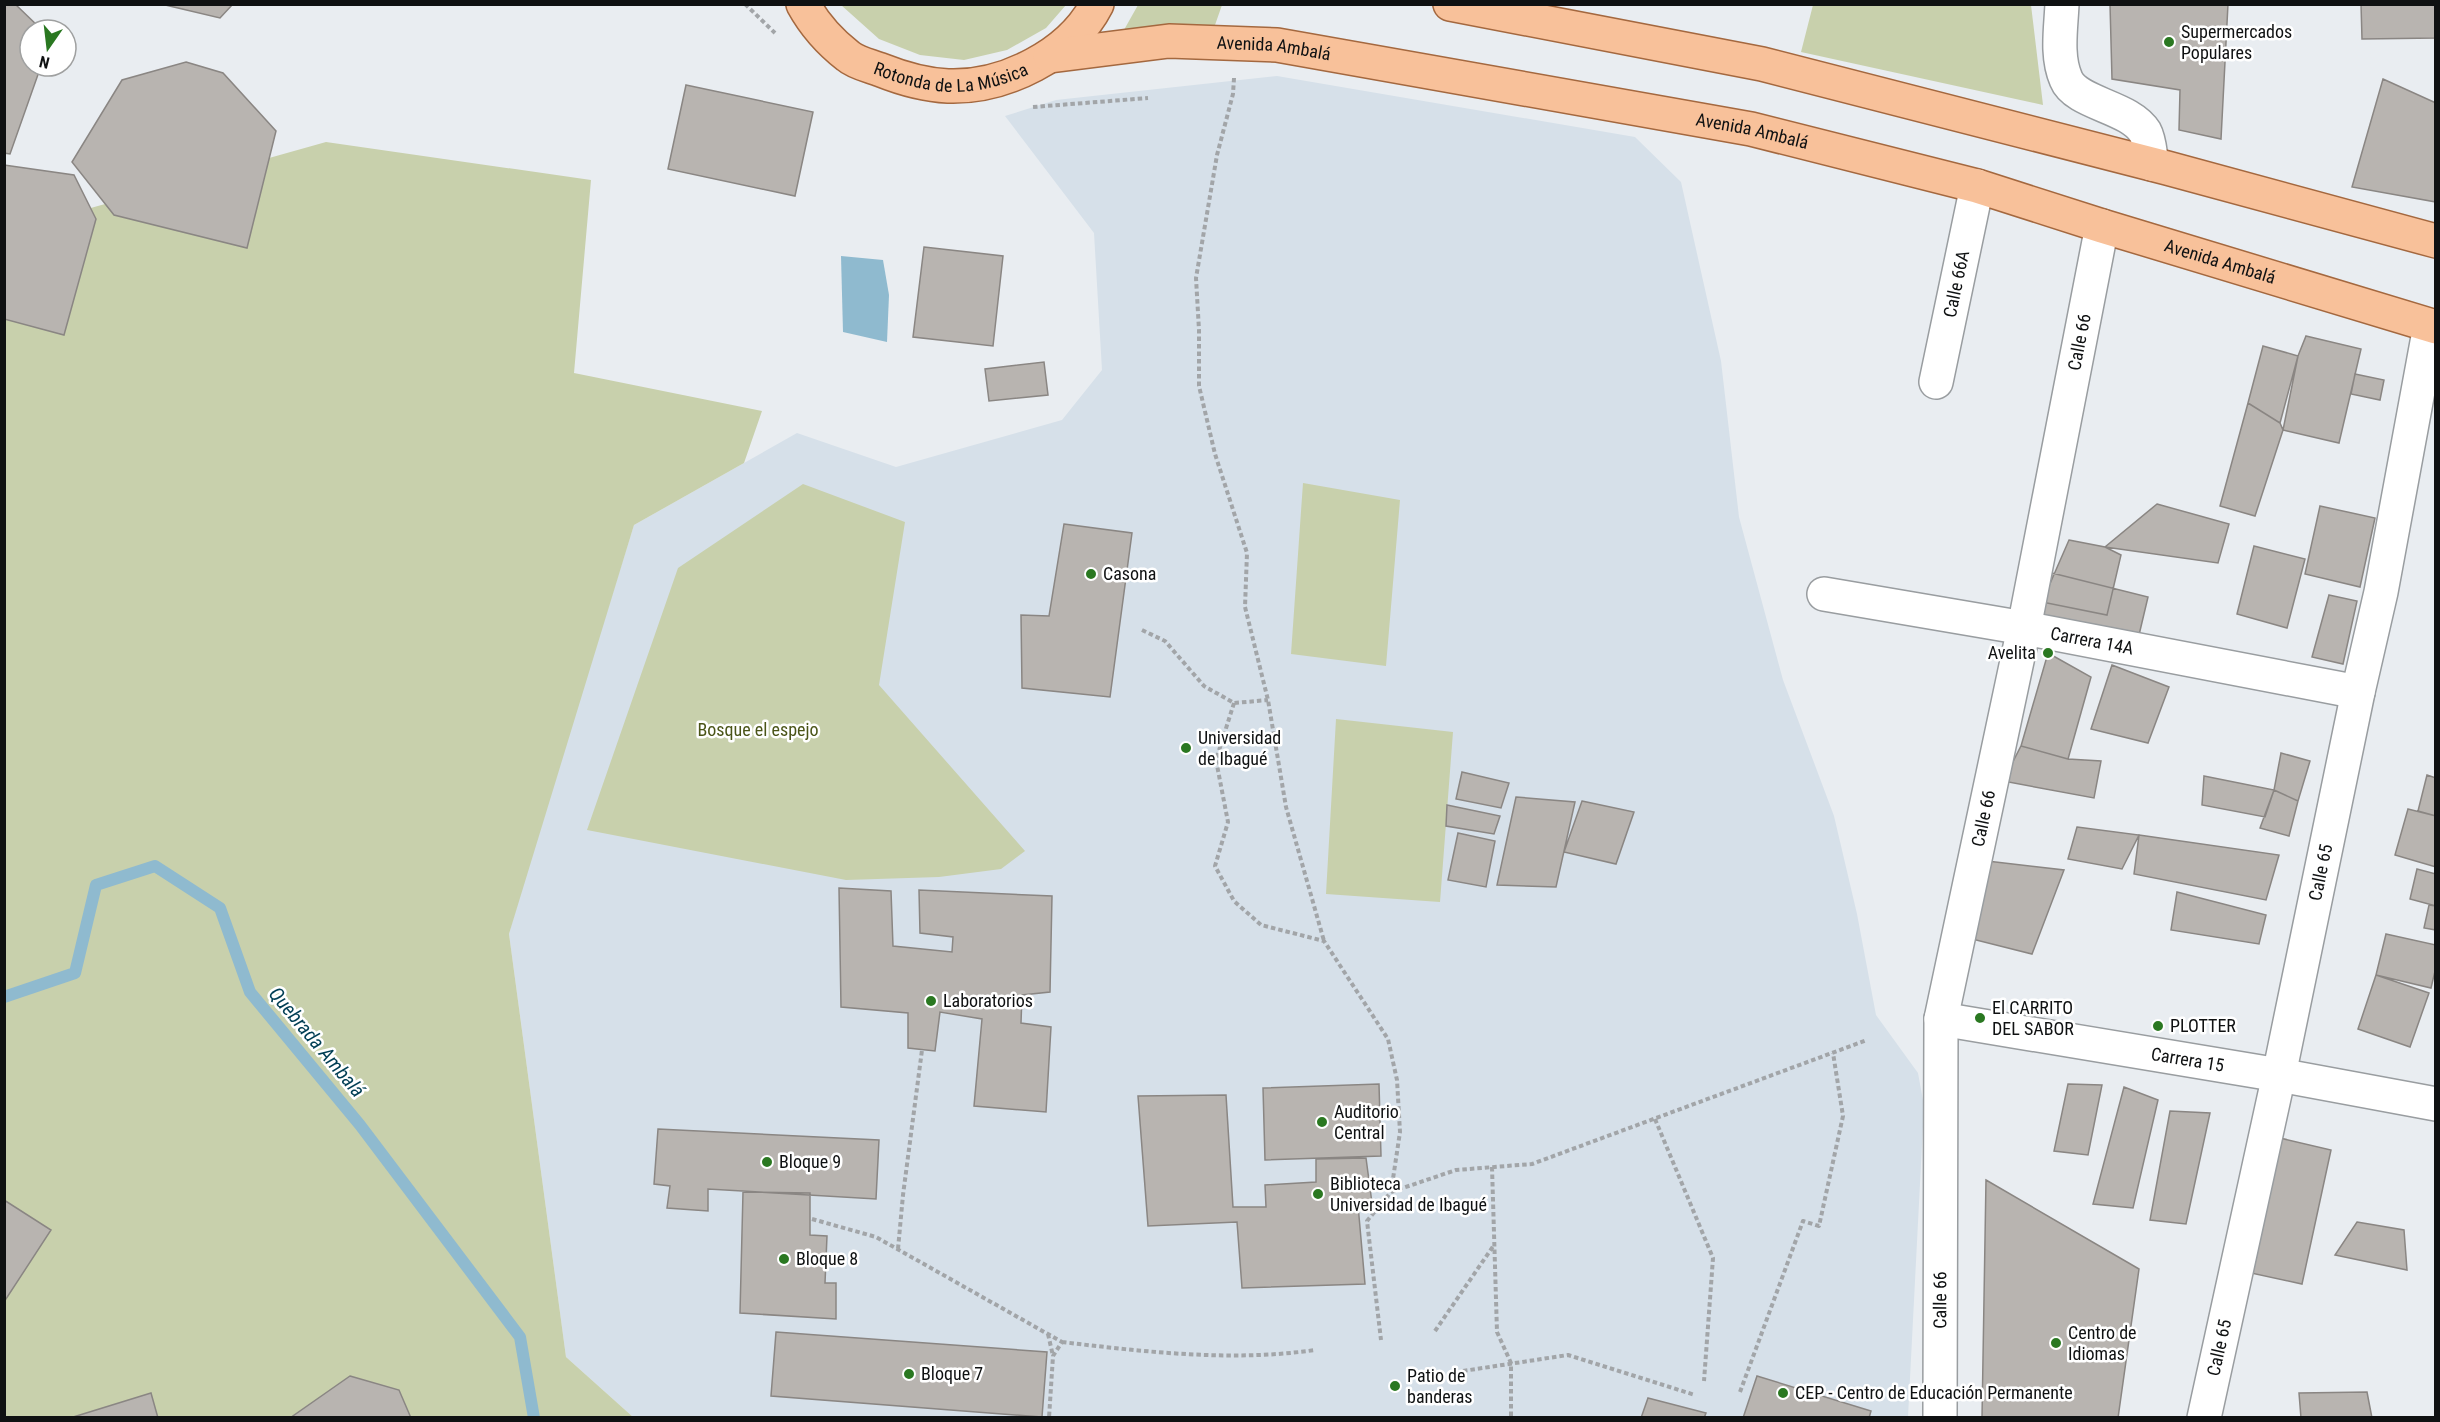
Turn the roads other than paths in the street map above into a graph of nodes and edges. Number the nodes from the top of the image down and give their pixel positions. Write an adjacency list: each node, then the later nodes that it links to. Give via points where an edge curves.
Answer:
1 (803, 4): 5 (main road, Rotonda de La Música, via 823,33 849,58 896,76 948,86 1001,80)
2 (1097, 4): 5 (main road, Rotonda de La Música, via 1090,19)
3 (1450, 4): 6 (main road, via 1762,64)
4 (2062, 4): 6 (street, via 2060,51 2066,80 2081,94 2135,119 2147,134)
5 (1050, 56): 7 (main road, Avenida Ambalá, via 1168,41 1277,45 1751,129)
6 (2152, 164): 9 (main road)
7 (1977, 186): 8 (main road, Avenida Ambalá); 11 (street, Calle 66A)
8 (2102, 226): 10 (main road, Avenida Ambalá); 13 (street, Calle 66)
9 (2436, 241)
10 (2433, 326): 14 (street, Calle 65)
11 (1936, 382)
12 (1824, 594): 13 (street, Carrera 14A)
13 (2024, 628): 14 (street, Carrera 14A); 15 (street, Calle 66)
14 (2358, 692): 16 (street, Calle 65)
15 (1941, 1020): 16 (street, Carrera 15); 18 (street, Calle 66)
16 (2279, 1075): 17 (street, Carrera 15); 19 (street, Calle 65)
17 (2436, 1104)
18 (1940, 1418)
19 (2204, 1418)

